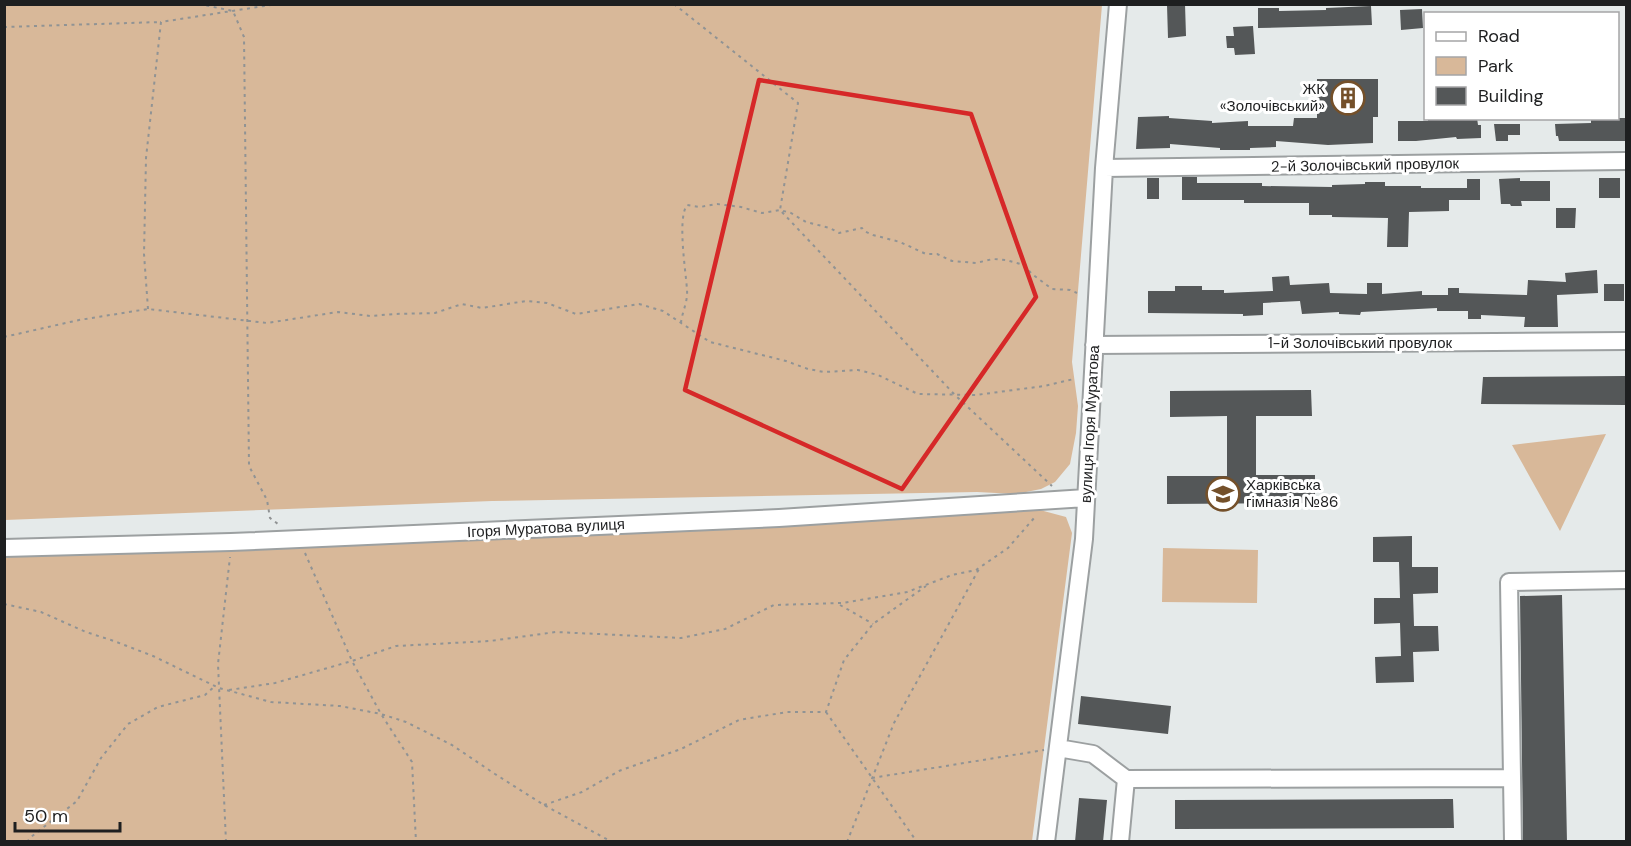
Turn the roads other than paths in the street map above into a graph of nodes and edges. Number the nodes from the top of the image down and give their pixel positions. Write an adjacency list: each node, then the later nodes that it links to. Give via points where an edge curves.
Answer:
1 (1118, 4): 3 (street, вулиця Ігоря Муратова)
2 (1626, 161): 3 (street, 2-й Золочівський провулок)
3 (1104, 168): 5 (street, вулиця Ігоря Муратова)
4 (1626, 341): 5 (street, 1-й Золочівський провулок)
5 (1094, 345): 6 (street, вулиця Ігоря Муратова)
6 (1086, 498): 7 (street, Ігоря Муратова вулиця, via 780,518); 9 (street, вулиця Ігоря Муратова)
7 (4, 548)
8 (1626, 580): 10 (street, via 1509,582)
9 (1058, 748): 11 (street, via 1093,754); 12 (street, вулиця Ігоря Муратова)
10 (1512, 778): 11 (street); 14 (street)
11 (1126, 779): 13 (street)
12 (1046, 842)
13 (1120, 842)
14 (1512, 842)

